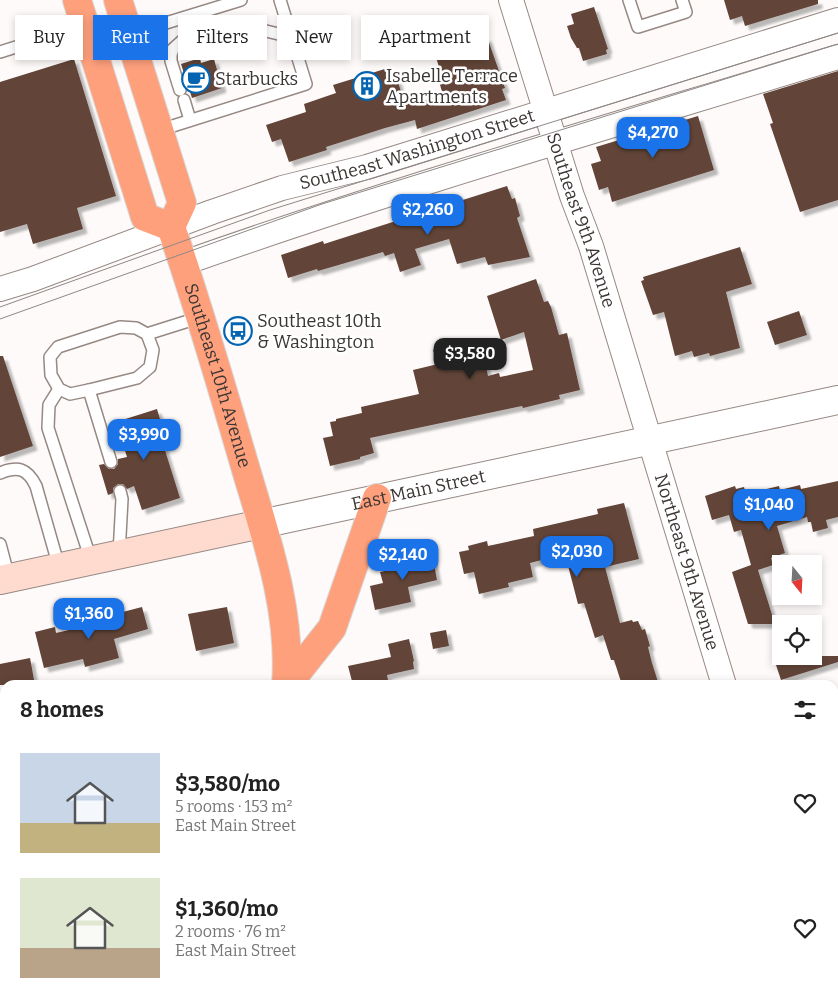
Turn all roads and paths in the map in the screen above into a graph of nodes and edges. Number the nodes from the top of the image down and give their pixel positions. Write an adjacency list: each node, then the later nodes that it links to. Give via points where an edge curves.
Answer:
1 (118, 0): 8 (highway)
2 (241, 0): 11 (lane)
3 (280, 0): 9 (lane)
4 (511, 0): 17 (street, Southeast 9th Avenue)
5 (629, 0): 6 (lane, via 638,27 686,12)
6 (682, 0)
7 (81, 12): 13 (lane); 21 (highway, via 145,217)
8 (123, 15)
9 (284, 15)
10 (838, 20): 17 (street, Southeast Washington Street)
11 (168, 22)
12 (277, 34): 18 (lane, via 236,32 182,40 173,48 172,61)
13 (0, 52)
14 (838, 57): 20 (street, Southeast Washington Street)
15 (138, 60): 19 (highway)
16 (298, 60): 18 (lane, via 306,84)
17 (546, 112): 20 (street, Southeast 9th Avenue); 21 (street, Southeast Washington Street, via 367,167 282,188)
18 (190, 120): 19 (lane)
19 (160, 130): 21 (highway, via 182,203)
20 (556, 143): 22 (street, Southeast Washington Street, via 262,235); 29 (street, Southeast 9th Avenue, via 591,246)
21 (171, 227): 22 (highway, Southeast 10th Avenue); 23 (street, Southeast Washington Street)
22 (184, 263): 24 (highway, Southeast 10th Avenue)
23 (0, 289)
24 (201, 318): 25 (lane); 34 (highway, Southeast 10th Avenue)
25 (147, 334): 26 (lane, via 136,328 120,328 58,347 50,357 51,375); 27 (lane, via 153,350 150,367 137,378)
26 (59, 389): 27 (lane, via 70,394); 37 (lane, via 49,404 48,428)
27 (89, 390): 30 (lane)
28 (838, 400): 29 (street, East Main Street)
29 (649, 440): 33 (street, East Main Street); 42 (street, Northeast 9th Avenue)
30 (111, 462)
31 (0, 473): 38 (lane, via 18,469 32,478)
32 (120, 491): 36 (lane)
33 (377, 498): 34 (street, East Main Street); 41 (highway, via 332,628)
34 (261, 524): 36 (main road, East Main Street); 40 (highway, Southeast 10th Avenue, via 284,615)
35 (0, 544): 39 (lane)
36 (120, 554): 37 (main road, East Main Street)
37 (91, 560): 38 (main road, East Main Street)
38 (59, 567): 39 (main road, East Main Street)
39 (5, 579)
40 (286, 680)
41 (290, 680)
42 (722, 680)

